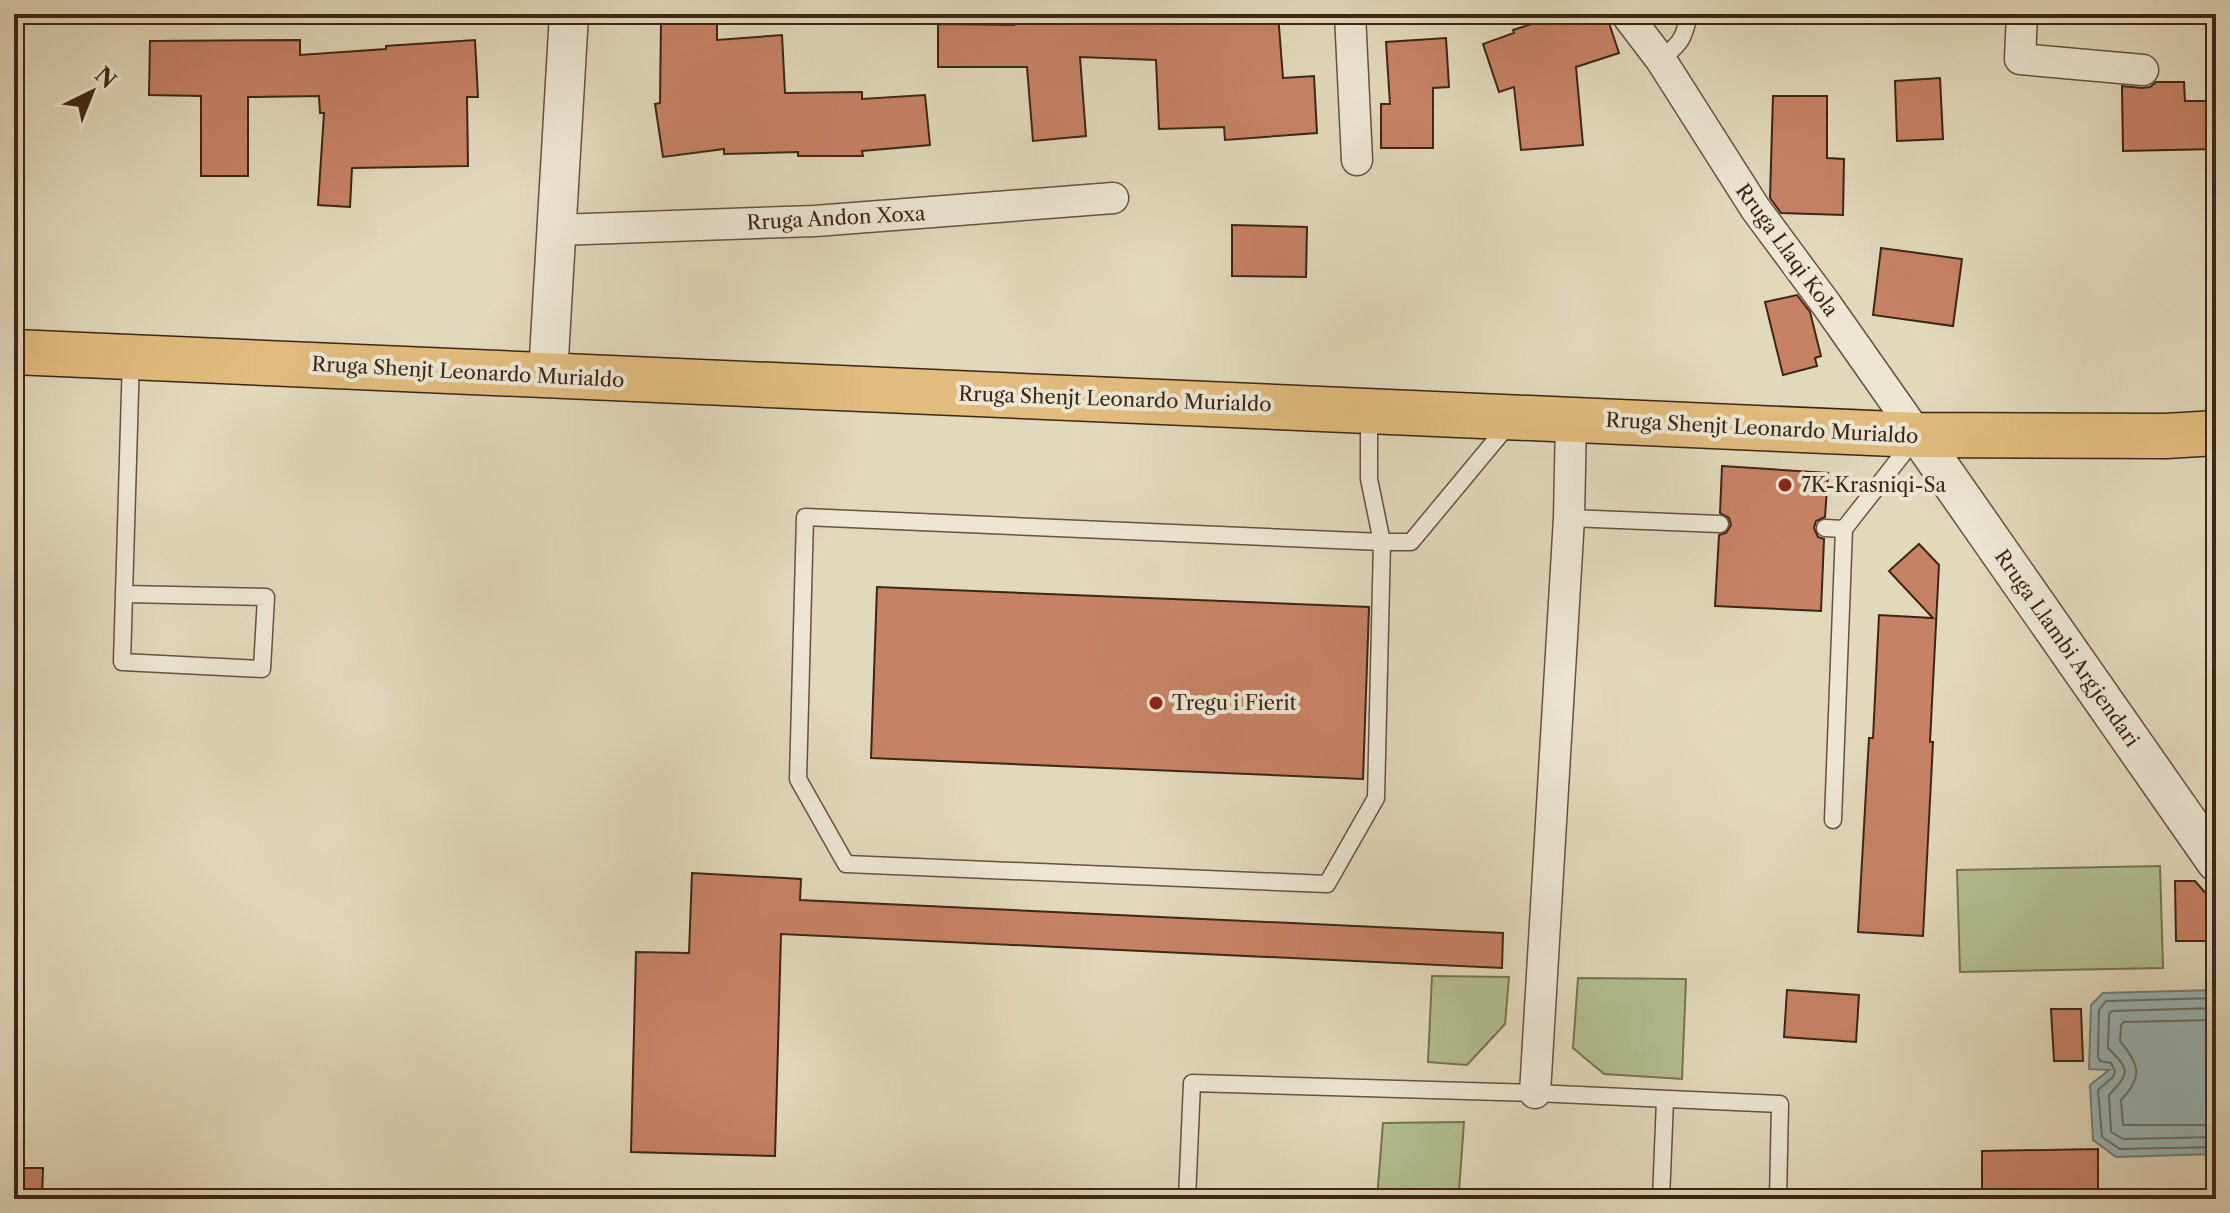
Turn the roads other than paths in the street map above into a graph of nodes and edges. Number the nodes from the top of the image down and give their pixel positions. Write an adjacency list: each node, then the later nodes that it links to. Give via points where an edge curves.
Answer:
1 (569, 14): 10 (street)
2 (1350, 14): 8 (street)
3 (1626, 14): 6 (street, Rruga Llaqi Kola)
4 (1689, 14): 6 (lane, via 1685,34)
5 (2022, 14): 7 (street, via 2020,59)
6 (1661, 60): 18 (street, Rruga Llaqi Kola, via 1755,208)
7 (2143, 70)
8 (1357, 160)
9 (1113, 198): 10 (street, Rruga Andon Xoxa, via 815,221)
10 (557, 230): 13 (street)
11 (14, 352): 12 (main road, Rruga Shenjt Leonardo Murialdo)
12 (131, 357): 13 (main road, Rruga Shenjt Leonardo Murialdo); 24 (lane)
13 (548, 375): 14 (main road, Rruga Shenjt Leonardo Murialdo)
14 (1369, 410): 15 (main road, Rruga Shenjt Leonardo Murialdo); 23 (lane, via 1369,479)
15 (1515, 416): 16 (main road, Rruga Shenjt Leonardo Murialdo); 23 (lane, via 1411,542)
16 (1571, 419): 18 (main road, Rruga Shenjt Leonardo Murialdo); 19 (street)
17 (2216, 433): 18 (main road, Rruga Shenjt Leonardo Murialdo)
18 (1918, 435): 22 (lane); 26 (street, Rruga Llambi Argjendari)
19 (1569, 518): 20 (lane); 27 (street)
20 (1720, 524)
21 (1825, 528): 22 (lane)
22 (1844, 529): 25 (lane)
23 (1382, 542): 23 (lane, via 1376,798 1327,884 846,864 798,779 805,517)
24 (125, 594): 24 (lane, via 122,662 262,669 266,597)
25 (1833, 820)
26 (2216, 862)
27 (1535, 1093): 28 (lane); 29 (lane, via 1192,1083)
28 (1665, 1100): 30 (lane); 31 (lane, via 1780,1104)
29 (1187, 1199)
30 (1661, 1199)
31 (1778, 1199)

